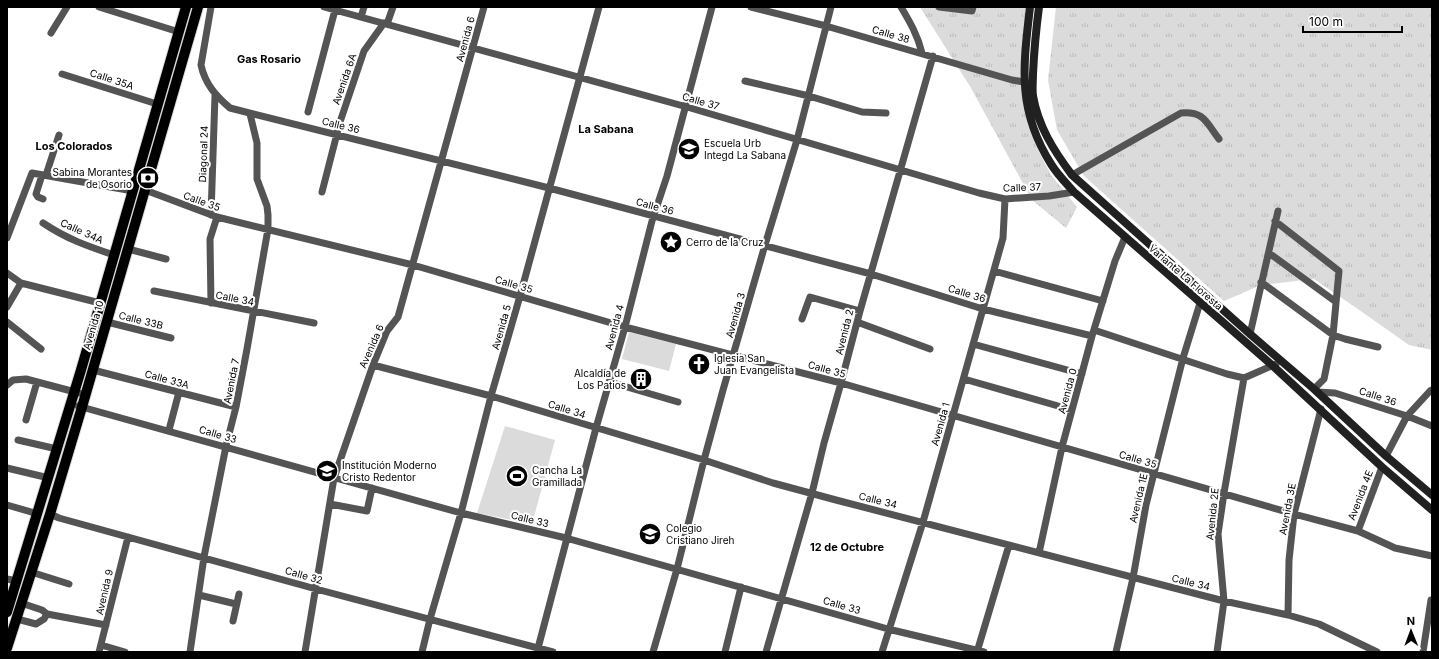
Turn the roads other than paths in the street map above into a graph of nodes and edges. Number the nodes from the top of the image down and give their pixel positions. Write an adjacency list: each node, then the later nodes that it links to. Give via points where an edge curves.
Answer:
1 (67, 7): 26 (street)
2 (99, 7): 21 (street)
3 (127, 7): 21 (street)
4 (186, 7): 25 (main road, Avenida 10)
5 (198, 7): 52 (main road, Avenida 10)
6 (211, 7): 36 (street, via 201,65)
7 (324, 7): 20 (street, Calle 37)
8 (364, 7): 22 (street)
9 (393, 7): 23 (street, Avenida 6A)
10 (484, 7): 27 (street, Avenida 6)
11 (600, 7): 33 (street, Avenida 5)
12 (712, 7): 39 (street, Avenida 4)
13 (751, 7): 24 (street, Calle 38)
14 (831, 7): 24 (street, Avenida 3)
15 (901, 7): 28 (street, via 918,38)
16 (939, 7): 17 (street, via 972,10)
17 (973, 7)
18 (1030, 7): 29 (main road, Variante La Floresta)
19 (1039, 7): 31 (main road, Variante La Floresta)
20 (335, 10): 22 (street, Calle 37); 40 (street)
21 (125, 14): 25 (street)
22 (362, 17): 23 (street, Calle 37)
23 (385, 24): 27 (street, Calle 37); 43 (street, Avenida 6A, via 364,51)
24 (826, 26): 28 (street, Calle 38); 37 (street, Avenida 3)
25 (179, 32): 38 (main road, Avenida 10)
26 (51, 33)
27 (474, 47): 33 (street, Calle 37); 47 (street, Avenida 6)
28 (922, 53): 30 (street, Calle 38)
29 (1025, 55): 31 (main road); 35 (main road, Variante La Floresta)
30 (932, 56): 35 (street, Calle 38); 48 (street, Avenida 2)
31 (1034, 56): 50 (main road, Variante La Floresta, via 1033,94 1036,111 1051,144)
32 (62, 74): 38 (street, Calle 35A)
33 (579, 78): 39 (street, Calle 37); 51 (street, Avenida 5)
34 (745, 81): 37 (street)
35 (1024, 82): 55 (main road, Variante La Floresta, via 1028,114 1034,131 1051,164)
36 (215, 95): 42 (street, Calle 36, via 230,108); 59 (street, Diagonal 24)
37 (809, 96): 41 (street, via 862,112); 46 (street, Avenida 3)
38 (157, 104): 53 (main road, Avenida 10)
39 (686, 107): 46 (street, Calle 37); 60 (street, Avenida 4)
40 (308, 112)
41 (886, 113)
42 (250, 114): 43 (street, Calle 36); 63 (street, Avenida 7, via 257,143 258,179 267,206)
43 (337, 134): 47 (street, Calle 36); 54 (street, Avenida 6A)
44 (59, 135): 49 (street)
45 (1219, 139): 50 (street, via 1201,116 1192,112 1180,113)
46 (797, 140): 48 (street, Calle 37); 66 (street, Avenida 3)
47 (442, 160): 51 (street, Calle 36); 71 (street, Avenida 6)
48 (899, 170): 57 (street, Calle 37, via 979,194); 74 (street, Avenida 2)
49 (44, 175): 53 (street); 56 (street, via 36,194); 65 (street, via 32,173)
50 (1072, 175): 95 (main road, Variante La Floresta)
51 (549, 188): 60 (street, Calle 36); 78 (street, Avenida 5)
52 (145, 190): 59 (street, Calle 35); 67 (main road, Avenida 10)
53 (133, 191): 69 (main road, Avenida 10)
54 (322, 192)
55 (1074, 192): 57 (street, Calle 37); 64 (main road, Variante La Floresta)
56 (43, 199)
57 (1005, 199): 72 (street, Avenida 1, via 1004,238)
58 (1278, 210): 61 (street)
59 (214, 216): 63 (street, Calle 35); 83 (street, Diagonal 24, via 210,239)
60 (654, 216): 66 (street, Calle 36); 93 (street, Avenida 4)
61 (1275, 221): 68 (street); 80 (street, via 1338,270)
62 (43, 223): 69 (street, Calle 34A, via 60,235)
63 (268, 229): 71 (street, Calle 35); 86 (street, Avenida 7)
64 (1125, 237): 79 (street, Avenida 0); 82 (main road, Variante La Floresta)
65 (7, 238)
66 (765, 245): 74 (street, Calle 36); 102 (street, Avenida 3)
67 (128, 249): 70 (street); 90 (main road, Avenida 10)
68 (1269, 253): 75 (street); 80 (street)
69 (114, 255): 81 (main road, Avenida 10)
70 (166, 259)
71 (412, 265): 78 (street, Calle 35); 105 (street, Avenida 6, via 398,317 387,331)
72 (994, 271): 79 (street); 85 (street, Avenida 1)
73 (7, 274): 76 (street)
74 (871, 274): 85 (street, Calle 36); 87 (street, Avenida 2)
75 (1261, 282): 95 (street); 96 (street)
76 (21, 283): 81 (street); 84 (street)
77 (154, 291): 83 (street, Calle 34)
78 (520, 296): 93 (street, Calle 35); 120 (street, Avenida 5)
79 (1103, 301): 94 (street, Avenida 0)
80 (1336, 302): 96 (street)
81 (100, 303): 117 (main road, Avenida 10)
82 (1200, 303): 103 (street, Avenida 1E); 106 (main road, Variante La Floresta)
83 (211, 304): 86 (street, Calle 34)
84 (7, 307)
85 (983, 309): 94 (street, Calle 36); 98 (street, Avenida 1)
86 (253, 311): 92 (street, Calle 34); 124 (street, Avenida 7)
87 (860, 311): 88 (street, via 810,297); 91 (street, Avenida 2)
88 (802, 319)
89 (7, 322): 100 (street)
90 (107, 322): 97 (street, Calle 33B); 107 (main road, Avenida 10)
91 (857, 322): 101 (street); 113 (street, Avenida 2)
92 (314, 323)
93 (625, 326): 102 (street, Calle 35); 112 (street, Avenida 4)
94 (1093, 333): 103 (street, Calle 36); 108 (street, Avenida 0)
95 (1250, 334): 104 (main road, Variante La Floresta)
96 (1333, 335): 99 (street); 116 (street, via 1324,379)
97 (171, 338)
98 (973, 344): 108 (street); 110 (street, Avenida 1)
99 (1378, 348)
100 (41, 349)
101 (930, 349)
102 (734, 355): 113 (street, Calle 35); 138 (street, Avenida 3)
103 (1183, 358): 109 (street, Calle 36); 141 (street, Avenida 1E)
104 (1281, 360): 106 (street); 116 (main road, Variante La Floresta)
105 (373, 365): 120 (street, Calle 34); 143 (street, Avenida 6)
106 (1273, 366): 109 (street); 125 (main road, Variante La Floresta)
107 (92, 370): 118 (street, Calle 33A); 119 (main road, Avenida 10)
108 (1082, 374): 126 (street, Avenida 0)
109 (1244, 378): 146 (street, Avenida 2E)
110 (964, 379): 126 (street); 127 (street, Avenida 1)
111 (37, 382): 114 (street, via 26,379 13,380); 117 (street); 129 (street)
112 (610, 382): 121 (street); 131 (street, Avenida 4)
113 (841, 383): 127 (street, Calle 35); 145 (street, Avenida 2)
114 (7, 385)
115 (1432, 390): 128 (street)
116 (1315, 391): 128 (street, Calle 36, via 1335,393); 137 (main road, Variante La Floresta)
117 (74, 392): 119 (street); 122 (main road, Avenida 10)
118 (179, 392): 124 (street, Calle 33A); 132 (street)
119 (85, 395): 123 (main road, Avenida 10)
120 (491, 396): 131 (street, Calle 34); 151 (street, Avenida 5)
121 (678, 402)
122 (71, 404): 123 (street, Calle 33); 136 (main road, Avenida 10)
123 (82, 407): 132 (street, Calle 33); 153 (main road, Avenida 10)
124 (236, 407): 134 (street, Avenida 7)
125 (1321, 409): 139 (main road, Variante La Floresta); 154 (street, Avenida 3E)
126 (1072, 410): 135 (street, Avenida 0)
127 (952, 416): 135 (street, Calle 35); 155 (street, Avenida 1)
128 (1407, 416): 130 (street, Calle 36); 137 (street)
129 (26, 420)
130 (1432, 426)
131 (596, 428): 138 (street, Calle 34); 158 (street, Avenida 4)
132 (169, 430): 134 (street, Calle 33)
133 (18, 440): 136 (street)
134 (226, 446): 143 (street, Calle 33); 162 (street, Avenida 7)
135 (1062, 447): 141 (street, Calle 35); 160 (street, Avenida 0)
136 (57, 449): 142 (main road, Avenida 10)
137 (1386, 456): 147 (main road, Variante La Floresta)
138 (704, 460): 145 (street, Calle 34); 163 (street, Avenida 3)
139 (1382, 467): 150 (main road, Variante La Floresta); 156 (street, Avenida 4E)
140 (7, 468): 142 (street)
141 (1154, 474): 146 (street, Calle 35); 165 (street, Avenida 1E)
142 (49, 478): 152 (main road, Avenida 10)
143 (334, 478): 144 (street, Calle 33); 148 (street, Avenida 6)
144 (372, 488): 148 (street, via 368,511); 151 (street, Calle 33)
145 (812, 493): 155 (street, Calle 34); 172 (street, Avenida 2)
146 (1224, 493): 154 (street, Calle 35); 174 (street, Avenida 2E, via 1218,534)
147 (1432, 494)
148 (330, 504): 169 (street, Avenida 6)
149 (7, 505): 152 (street)
150 (1432, 510)
151 (461, 513): 158 (street, Calle 33); 181 (street, Avenida 5)
152 (38, 514): 166 (main road, Avenida 10)
153 (50, 514): 157 (street, Calle 32); 164 (main road, Avenida 10)
154 (1294, 514): 156 (street, Calle 35); 179 (street, Avenida 3E, via 1289,560)
155 (923, 522): 159 (street, Calle 34); 184 (street, Avenida 1)
156 (1358, 531): 161 (street, Calle 35, via 1395,548)
157 (128, 537): 162 (street, Calle 32); 183 (street, Avenida 9)
158 (566, 538): 163 (street, Calle 33); 188 (street, Avenida 4)
159 (1010, 545): 160 (street, Calle 34); 189 (street)
160 (1039, 553): 165 (street, Calle 34)
161 (1432, 556)
162 (204, 557): 169 (street, Calle 32); 171 (street, Avenida 7)
163 (677, 569): 168 (street, Calle 33); 195 (street, Avenida 3)
164 (31, 572): 167 (street); 175 (main road, Avenida 10)
165 (1133, 578): 174 (street, Calle 34); 199 (street, Avenida 1E)
166 (12, 580): 177 (main road, Avenida 10)
167 (69, 584)
168 (741, 587): 172 (street, Calle 33); 196 (street)
169 (316, 589): 181 (street, Calle 32); 192 (street, Avenida 6)
170 (239, 594): 176 (street)
171 (198, 595): 176 (street); 191 (street, Avenida 7)
172 (782, 598): 184 (street, Calle 33); 197 (street, Avenida 2)
173 (1431, 600): 185 (street)
174 (1224, 601): 179 (street, Calle 34); 200 (street, Avenida 2E)
175 (21, 603): 178 (street); 180 (main road, Avenida 10)
176 (236, 604): 182 (street)
177 (7, 612)
178 (47, 614): 180 (street, via 44,620 36,624); 183 (street)
179 (1288, 615): 201 (street, Calle 34, via 1319,624)
180 (16, 619): 186 (main road, Avenida 10)
181 (430, 619): 188 (street, Calle 32); 193 (street, Avenida 5)
182 (233, 621)
183 (106, 625): 187 (street, Avenida 9)
184 (888, 629): 189 (street, Calle 33); 198 (street, Avenida 1)
185 (1430, 634): 202 (street)
186 (7, 648)
187 (100, 648): 190 (street)
188 (537, 650): 194 (street, Calle 32)
189 (980, 651)
190 (125, 652)
191 (190, 652)
192 (305, 652)
193 (422, 652)
194 (553, 652)
195 (654, 652)
196 (725, 652)
197 (766, 652)
198 (882, 652)
199 (1116, 652)
200 (1217, 652)
201 (1377, 652)
202 (1423, 652)

